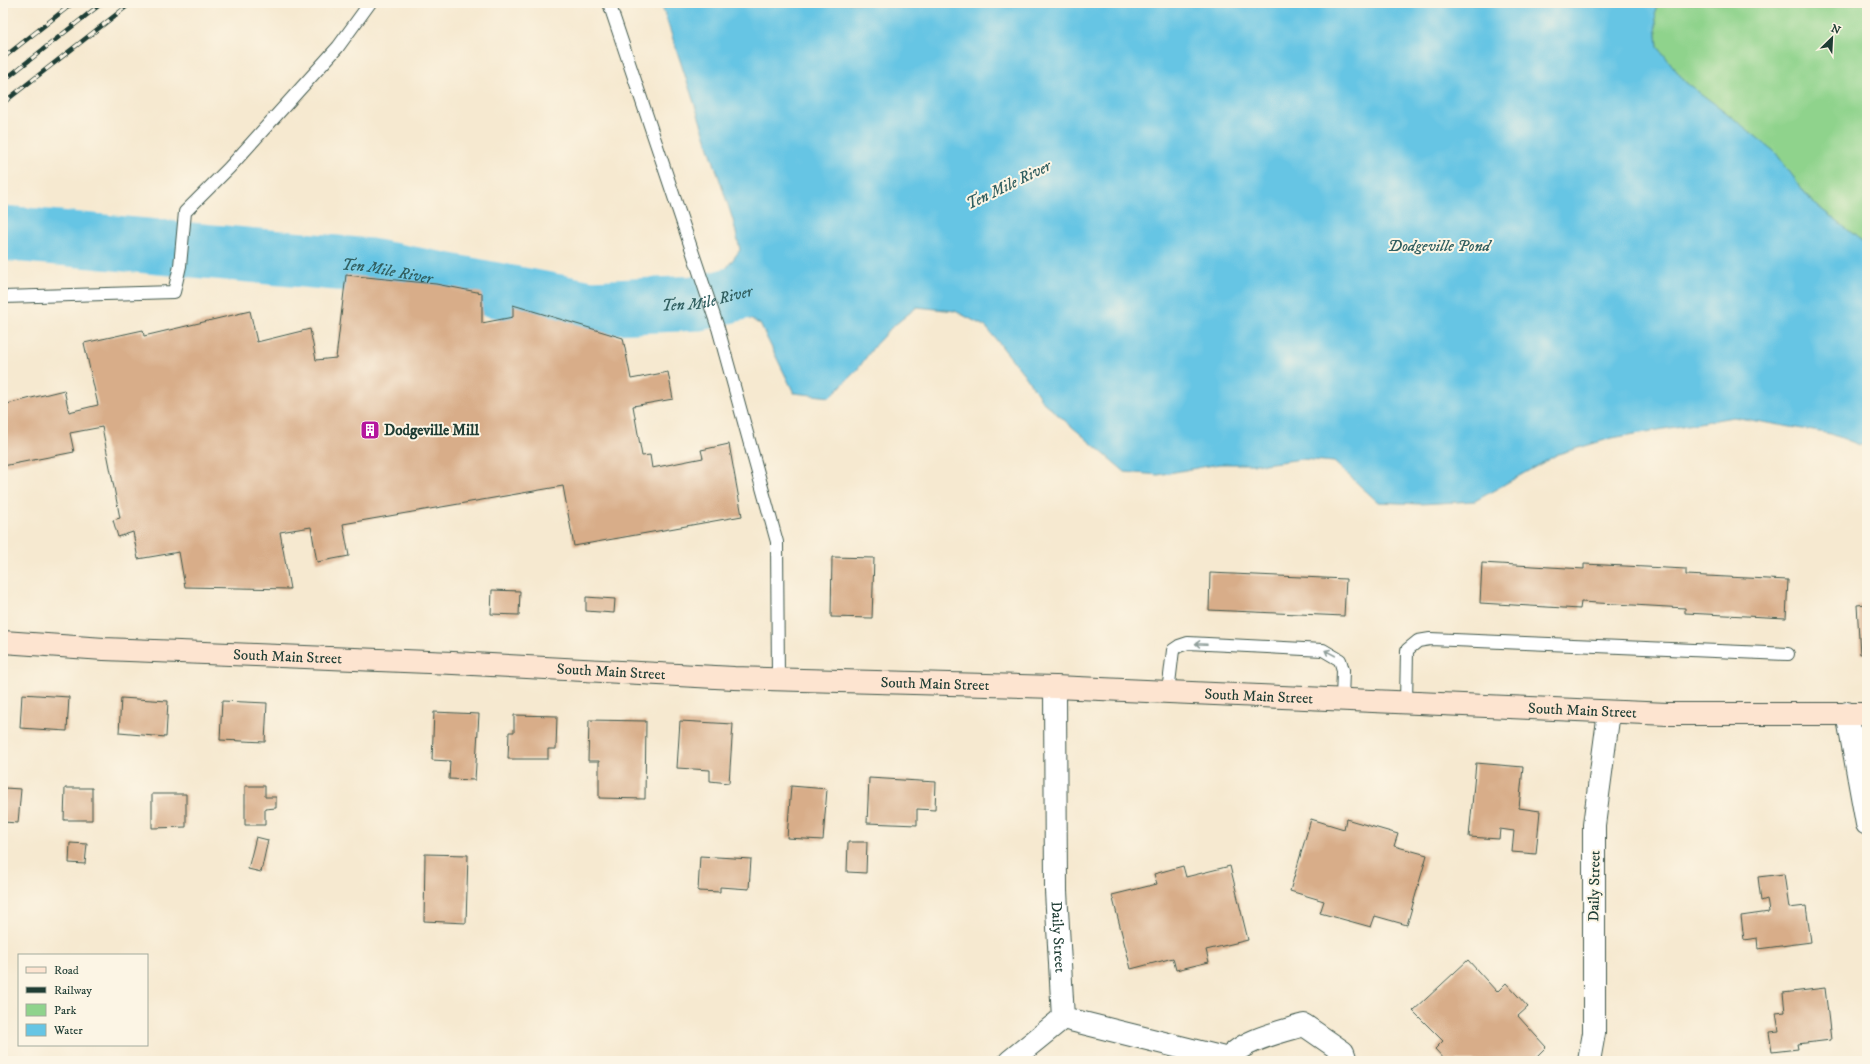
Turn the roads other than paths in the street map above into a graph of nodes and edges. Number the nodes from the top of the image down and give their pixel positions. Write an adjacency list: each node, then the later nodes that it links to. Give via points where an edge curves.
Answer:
1 (370, 3): 3 (lane, via 338,47 230,168 185,212 180,266 174,292)
2 (609, 3): 6 (lane, via 718,328 777,542)
3 (3, 297)
4 (3, 642): 6 (main road, South Main Street)
5 (1788, 654): 10 (lane, via 1430,639 1418,641 1407,650)
6 (778, 679): 7 (main road, South Main Street)
7 (1055, 687): 8 (main road, South Main Street); 14 (street, Daily Street, via 1056,891)
8 (1168, 692): 9 (main road, South Main Street); 9 (lane, one-way to 8, via 1343,670 1340,660 1323,650 1188,643 1173,650)
9 (1342, 700): 10 (main road, South Main Street)
10 (1406, 703): 11 (main road, South Main Street)
11 (1609, 712): 12 (main road, South Main Street); 18 (street, Daily Street, via 1594,825 1594,1033)
12 (1857, 713): 13 (street)
13 (1867, 824)
14 (1063, 1018): 15 (street); 16 (street)
15 (1228, 1060): 17 (street, via 1242,1046 1304,1025 1343,1052)
16 (1010, 1061)
17 (1346, 1061)
18 (1589, 1061)

